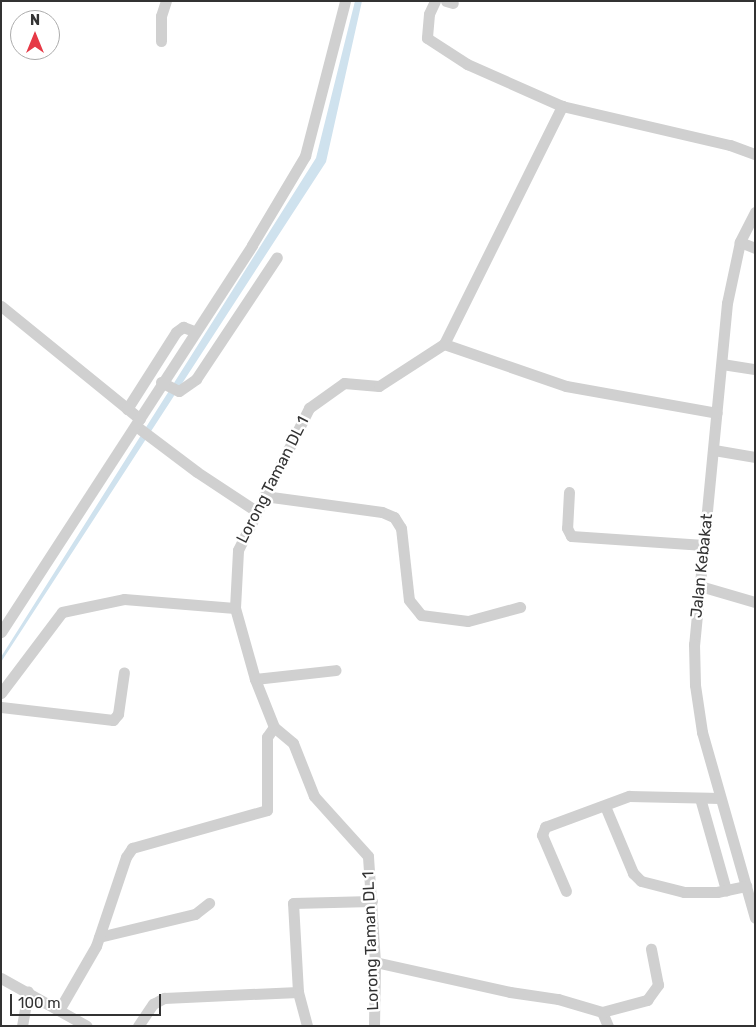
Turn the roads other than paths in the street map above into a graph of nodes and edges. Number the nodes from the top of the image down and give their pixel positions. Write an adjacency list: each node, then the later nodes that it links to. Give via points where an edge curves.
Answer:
1 (166, 1): 4 (street, via 161,16)
2 (345, 1): 12 (street, via 306,154 252,245)
3 (435, 1): 5 (street, via 429,14 427,38 432,44 467,64)
4 (161, 41)
5 (562, 106): 6 (street, via 730,145); 13 (street)
6 (755, 154)
7 (755, 212): 8 (street, Jalan Kebakat)
8 (740, 242): 9 (street); 15 (street, Jalan Kebakat, via 727,304)
9 (755, 248)
10 (277, 257): 18 (street, via 196,379 179,391)
11 (1, 306): 19 (street)
12 (194, 331): 14 (street, via 187,327 179,329); 16 (street)
13 (444, 344): 20 (street, via 566,386); 25 (street, Lorong Taman DL 1, via 379,386 346,383 311,407)
14 (157, 360): 16 (street); 19 (street)
15 (722, 364): 17 (street); 20 (street, Jalan Kebakat)
16 (170, 368): 18 (street)
17 (755, 369)
18 (162, 383): 21 (street)
19 (127, 409): 21 (street)
20 (717, 412): 22 (street, Jalan Kebakat)
21 (139, 425): 26 (street, via 222,490); 32 (street)
22 (714, 450): 23 (street); 27 (street, Jalan Kebakat)
23 (755, 457)
24 (569, 492): 27 (street, via 567,528 571,536)
25 (264, 496): 26 (street, Lorong Taman DL 1); 30 (street, via 382,512 394,517 401,528 409,600 421,614 468,621)
26 (256, 510): 31 (street, Lorong Taman DL 1, via 238,552)
27 (704, 545): 28 (street, Jalan Kebakat)
28 (700, 586): 29 (street); 40 (street, Jalan Kebakat, via 694,644 696,685 702,732)
29 (755, 602)
30 (520, 607)
31 (235, 608): 35 (street, Lorong Taman DL 1); 36 (street, via 124,599 62,612)
32 (1, 632)
33 (336, 670): 35 (street)
34 (124, 672): 37 (street, via 118,714 113,720)
35 (255, 679): 38 (street, Lorong Taman DL 1)
36 (1, 693)
37 (1, 707)
38 (274, 727): 45 (street, Lorong Taman DL 1, via 294,743 314,796 366,853); 48 (street, via 267,737 267,810 132,848)
39 (700, 798): 40 (street); 41 (street, via 631,796); 43 (street)
40 (720, 798): 42 (street, Jalan Kebakat)
41 (605, 806): 43 (street, via 638,879 684,892); 44 (street, via 542,829)
42 (746, 886): 43 (street); 47 (street, Jalan Kebakat)
43 (726, 890)
44 (566, 891)
45 (372, 901): 50 (street, Lorong Taman DL 1); 53 (street, via 293,903)
46 (210, 903): 48 (street, via 195,914)
47 (755, 918)
48 (99, 937): 54 (street, via 83,973)
49 (651, 949): 55 (street, via 658,985 647,1000)
50 (375, 962): 55 (street, via 510,992 558,999); 60 (street, Lorong Taman DL 1)
51 (1, 978): 52 (street)
52 (28, 992): 54 (street); 56 (street)
53 (298, 992): 58 (street, via 164,998 153,1004); 59 (street)
54 (59, 1010): 57 (street)
55 (602, 1012): 61 (street)
56 (22, 1026)
57 (87, 1026)
58 (138, 1026)
59 (307, 1026)
60 (374, 1026)
61 (608, 1026)

